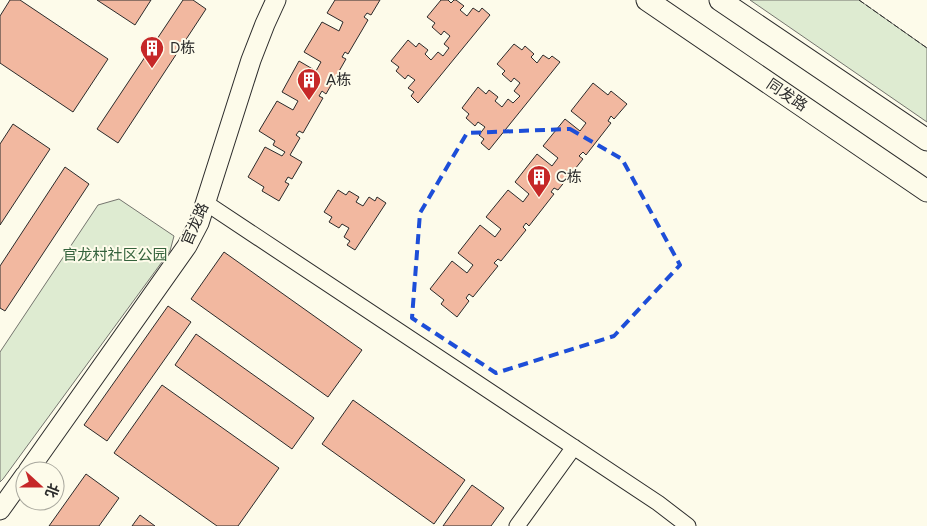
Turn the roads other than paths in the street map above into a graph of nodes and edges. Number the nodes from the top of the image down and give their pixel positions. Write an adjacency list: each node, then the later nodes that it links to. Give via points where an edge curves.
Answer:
1 (276, 0): 6 (street, 官龙路, via 251,60)
2 (647, 0): 5 (main road, 同发路)
3 (720, 0): 4 (main road)
4 (927, 140)
5 (927, 191)
6 (206, 203): 7 (street); 8 (street, 官龙路, via 187,246)
7 (574, 447): 11 (street); 12 (street)
8 (35, 461)
9 (15, 488): 10 (street)
10 (0, 510)
11 (517, 526)
12 (688, 526)

